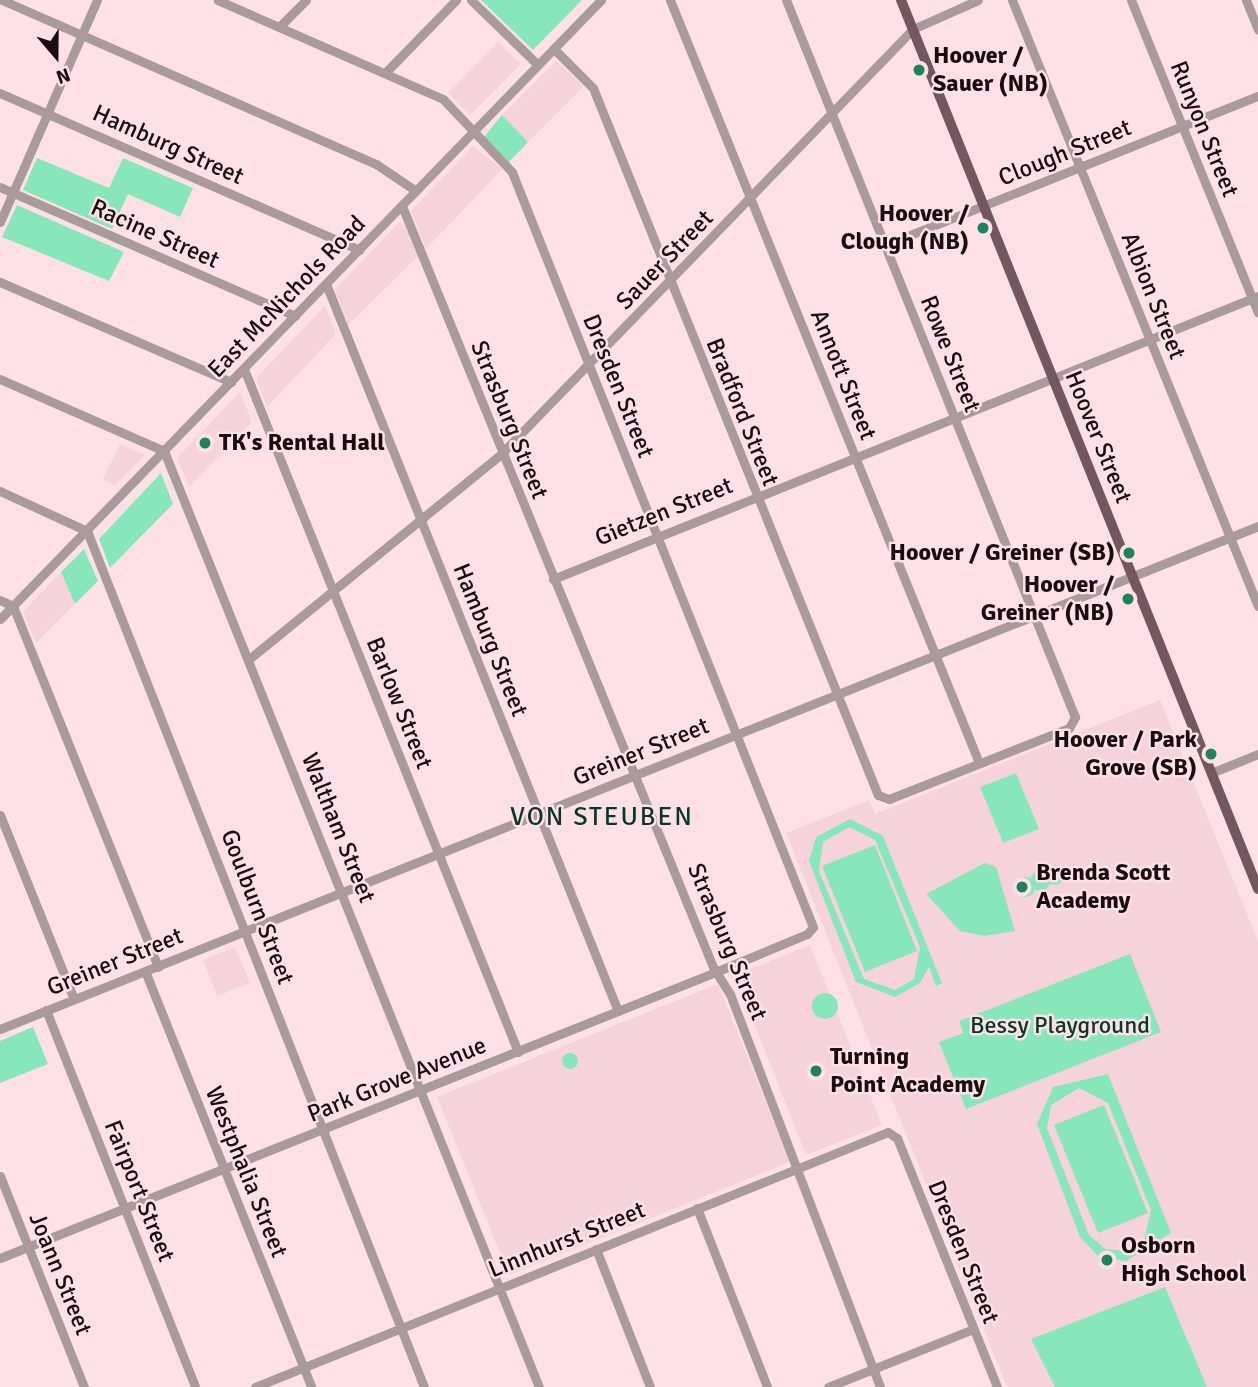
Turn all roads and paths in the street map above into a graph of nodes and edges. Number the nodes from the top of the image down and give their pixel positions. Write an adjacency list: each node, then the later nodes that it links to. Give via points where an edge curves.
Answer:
1 (2, 0): 18 (street)
2 (97, 0): 18 (street)
3 (218, 0): 15 (street, Dresden Street)
4 (306, 0): 15 (street)
5 (456, 0): 21 (street)
6 (471, 0): 20 (street)
7 (601, 0): 19 (street, East McNichols Road)
8 (670, 0): 32 (street, Annott Street)
9 (786, 0): 25 (street, Rowe Street)
10 (901, 0): 16 (main road, Hoover Street)
11 (978, 0): 16 (street, Sauer Street)
12 (1012, 0): 28 (street, Albion Street)
13 (1130, 0): 26 (street, Runyon Street)
14 (1246, 0): 17 (street)
15 (279, 27): 21 (street, Dresden Street)
16 (912, 29): 25 (street, Sauer Street); 34 (main road, Hoover Street)
17 (1258, 30)
18 (82, 35): 24 (street); 30 (street, via 376,164)
19 (554, 49): 20 (street, East McNichols Road); 39 (street, Bradford Street, via 593,88)
20 (538, 65): 27 (street, East McNichols Road)
21 (385, 74): 27 (street, Dresden Street, via 443,99)
22 (0, 93): 24 (street, Hamburg Street)
23 (1258, 96): 26 (street, Clough Street)
24 (47, 114): 31 (street); 37 (street, Hamburg Street)
25 (832, 114): 32 (street, Sauer Street); 36 (street, Rowe Street)
26 (1182, 127): 28 (street, Clough Street); 41 (street, Runyon Street)
27 (474, 131): 30 (street, East McNichols Road); 45 (street, Dresden Street, via 512,172)
28 (1080, 167): 34 (street, Clough Street); 44 (street, Albion Street)
29 (0, 187): 31 (street, Racine Street)
30 (416, 191): 33 (street, East McNichols Road)
31 (13, 193): 35 (street); 43 (street, Racine Street)
32 (752, 198): 39 (street, Sauer Street); 53 (street, Annott Street)
33 (402, 206): 37 (street, East McNichols Road); 52 (street, Strasburg Street)
34 (983, 206): 36 (street, Clough Street); 48 (main road, Hoover Street)
35 (0, 222)
36 (885, 245): 50 (street, Rowe Street)
37 (359, 250): 40 (street, East McNichols Road)
38 (0, 282): 49 (street)
39 (670, 283): 45 (street, Sauer Street); 55 (street, Bradford Street)
40 (326, 284): 43 (street, East McNichols Road); 56 (street, Hamburg Street)
41 (1255, 297): 42 (street, Runyon Street); 44 (street, Gietzen Street)
42 (1258, 312)
43 (295, 316): 46 (street, East McNichols Road)
44 (1150, 339): 48 (street, Gietzen Street); 60 (street, Albion Street)
45 (589, 366): 52 (street, Sauer Street); 59 (street, Dresden Street)
46 (244, 369): 49 (street, East McNichols Road); 63 (street, Barlow Street)
47 (0, 379): 51 (street)
48 (1052, 379): 50 (street, Gietzen Street); 61 (main road, Hoover Street)
49 (231, 382): 51 (street, East McNichols Road)
50 (954, 417): 53 (street, Gietzen Street); 67 (street, Rowe Street)
51 (164, 451): 58 (street, East McNichols Road); 70 (street, Waltham Street)
52 (501, 454): 56 (street, Sauer Street); 62 (street, Strasburg Street)
53 (855, 457): 55 (street, Gietzen Street); 69 (street, Annott Street)
54 (0, 491): 58 (street)
55 (755, 496): 59 (street, Gietzen Street); 71 (street, Bradford Street)
56 (420, 518): 63 (street, Sauer Street); 77 (street, Hamburg Street)
57 (1258, 526): 60 (street, Greiner Street)
58 (87, 531): 65 (street, East McNichols Road); 82 (street, Goulburn Street)
59 (658, 535): 62 (street, Gietzen Street); 72 (street, Dresden Street)
60 (1230, 537): 61 (street, Greiner Street); 66 (street, Albion Street)
61 (1131, 577): 67 (street, Greiner Street); 75 (main road, Hoover Street)
62 (552, 579): 76 (street, Strasburg Street)
63 (332, 590): 70 (street, Sauer Street); 79 (street, Barlow Street)
64 (0, 600): 65 (street)
65 (13, 606): 68 (street, East McNichols Road); 84 (street)
66 (1258, 606)
67 (1034, 616): 69 (street, Greiner Street); 74 (street, Rowe Street, via 1074,723)
68 (0, 619)
69 (934, 656): 71 (street, Greiner Street); 74 (street, Annott Street)
70 (249, 659): 81 (street, Waltham Street)
71 (837, 695): 72 (street, Greiner Street); 74 (street, Bradford Street, via 882,799)
72 (738, 734): 76 (street, Greiner Street); 83 (street, Dresden Street, via 812,923)
73 (1258, 754): 75 (street)
74 (979, 764)
75 (1211, 773): 80 (main road, Hoover Street)
76 (638, 775): 77 (street, Greiner Street); 86 (street, Strasburg Street)
77 (539, 813): 79 (street, Greiner Street); 89 (street, Hamburg Street)
78 (0, 815): 87 (street)
79 (439, 854): 81 (street, Greiner Street); 91 (street, Barlow Street)
80 (1258, 889)
81 (342, 892): 82 (street, Greiner Street); 92 (street, Waltham Street)
82 (246, 931): 84 (street, Greiner Street); 93 (street, Goulburn Street)
83 (807, 934): 86 (street, Park Grove Avenue)
84 (158, 967): 85 (street, Greiner Street)
85 (145, 971): 87 (street, Greiner Street); 95 (street, Westphalia Street)
86 (718, 971): 89 (street, Park Grove Avenue); 96 (street, Strasburg Street)
87 (74, 999): 88 (street, Greiner Street)
88 (46, 1010): 90 (street, Greiner Street); 99 (street, Fairport Street)
89 (618, 1011): 91 (street, Park Grove Avenue)
90 (0, 1029)
91 (518, 1052): 92 (street, Park Grove Avenue)
92 (422, 1090): 93 (street, Park Grove Avenue); 103 (street, Waltham Street)
93 (324, 1130): 95 (street, Park Grove Avenue); 104 (street, Goulburn Street)
94 (893, 1132): 96 (street, Linnhurst Street); 105 (street, Dresden Street)
95 (224, 1170): 99 (street, Park Grove Avenue); 106 (street, Westphalia Street)
96 (797, 1170): 98 (street, Linnhurst Street); 107 (street, Strasburg Street)
97 (0, 1176): 100 (street, Joann Street)
98 (697, 1208): 101 (street, Linnhurst Street); 115 (street)
99 (125, 1209): 100 (street, Park Grove Avenue); 109 (street, Fairport Street)
100 (28, 1247): 102 (street, Park Grove Avenue); 108 (street, Joann Street)
101 (596, 1249): 103 (street, Linnhurst Street); 114 (street)
102 (0, 1258)
103 (500, 1288): 104 (street, Linnhurst Street); 113 (street, Waltham Street)
104 (400, 1328): 106 (street, Linnhurst Street); 112 (street, Goulburn Street)
105 (973, 1329): 107 (street); 118 (street, Dresden Street)
106 (303, 1368): 110 (street, Linnhurst Street); 111 (street, Westphalia Street)
107 (873, 1369): 116 (street); 117 (street, Strasburg Street)
108 (84, 1387)
109 (195, 1387)
110 (255, 1387)
111 (311, 1387)
112 (424, 1387)
113 (539, 1387)
114 (650, 1387)
115 (767, 1387)
116 (828, 1387)
117 (880, 1387)
118 (996, 1387)

